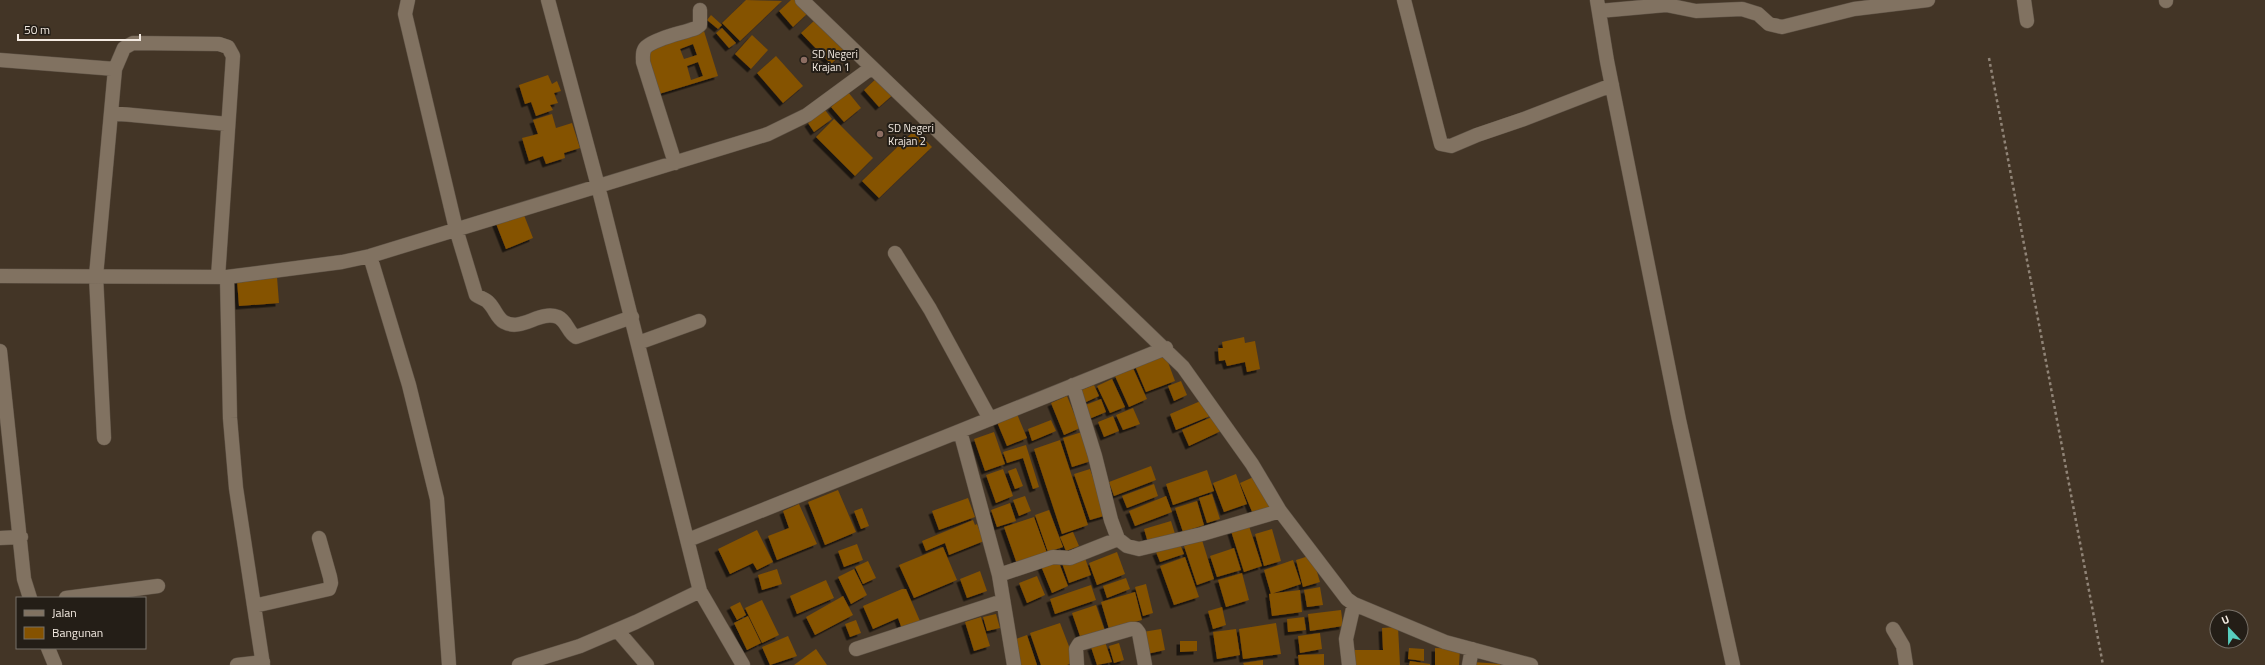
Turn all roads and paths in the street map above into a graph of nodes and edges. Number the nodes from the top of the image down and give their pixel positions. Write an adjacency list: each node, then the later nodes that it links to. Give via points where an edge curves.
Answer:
1 (408, 0): 20 (street, via 405,14)
2 (548, 0): 19 (street)
3 (802, 0): 13 (street)
4 (1404, 0): 15 (street, via 1441,144 1451,146)
5 (1928, 0): 7 (street)
6 (2024, 0): 10 (street)
7 (1859, 4): 8 (street, via 1782,27 1769,24 1758,14 1742,9 1696,11 1666,5)
8 (1598, 6): 15 (street)
9 (700, 10): 18 (street, via 700,25 653,43 645,48 643,53 643,62)
10 (2027, 21)
11 (1989, 58): 69 (path)
12 (0, 60): 14 (street)
13 (871, 68): 18 (street, via 802,119 768,134); 29 (street)
14 (115, 69): 16 (street); 17 (street, via 124,48 130,43 225,46 233,56)
15 (1612, 85): 67 (street, via 1679,420)
16 (111, 113): 17 (street); 24 (street)
17 (228, 124): 25 (street)
18 (675, 163): 19 (street)
19 (598, 186): 20 (street); 26 (street)
20 (456, 229): 22 (street); 26 (street, via 476,295 490,304 504,322 518,325 553,316 561,319 573,336 578,337)
21 (895, 253): 32 (street, via 930,309)
22 (370, 256): 25 (street); 57 (street, via 409,385 437,499)
23 (0, 276): 24 (street)
24 (96, 276): 25 (street); 34 (street)
25 (222, 277): 48 (street, via 236,488)
26 (632, 317): 28 (street)
27 (699, 321): 28 (street)
28 (638, 343): 40 (street)
29 (1166, 348): 31 (street); 35 (street, via 1183,367 1248,458)
30 (0, 351): 36 (street)
31 (1072, 385): 32 (street); 39 (street)
32 (990, 419): 33 (street)
33 (960, 431): 40 (street); 41 (street)
34 (104, 438)
35 (1280, 511): 39 (street, via 1139,549 1132,549); 47 (street, via 1343,594)
36 (21, 537): 37 (street); 44 (street, via 24,578)
37 (0, 538)
38 (319, 538): 48 (street, via 330,577 329,589)
39 (1118, 539): 41 (street, via 1070,558 1053,557)
40 (688, 540): 43 (street)
41 (1000, 575): 46 (street)
42 (158, 586): 45 (street)
43 (700, 591): 50 (street); 60 (street)
44 (30, 597)
45 (74, 597)
46 (1003, 601): 52 (street); 61 (street)
47 (1354, 604): 53 (street, via 1445,642); 64 (street, via 1346,639)
48 (254, 606): 54 (street)
49 (1893, 629): 68 (street, via 1903,646)
50 (617, 630): 58 (street, via 580,646); 59 (street)
51 (48, 649): 55 (street)
52 (856, 649)
53 (1472, 649): 65 (street); 66 (street)
54 (263, 664): 56 (street)
55 (55, 665)
56 (237, 665)
57 (449, 665)
58 (519, 665)
59 (647, 665)
60 (743, 665)
61 (1014, 665)
62 (1077, 665): 63 (street, via 1076,645 1136,629)
63 (1146, 665)
64 (1349, 665)
65 (1469, 665)
66 (1531, 665)
67 (1733, 665)
68 (1906, 665)
69 (2103, 665)

